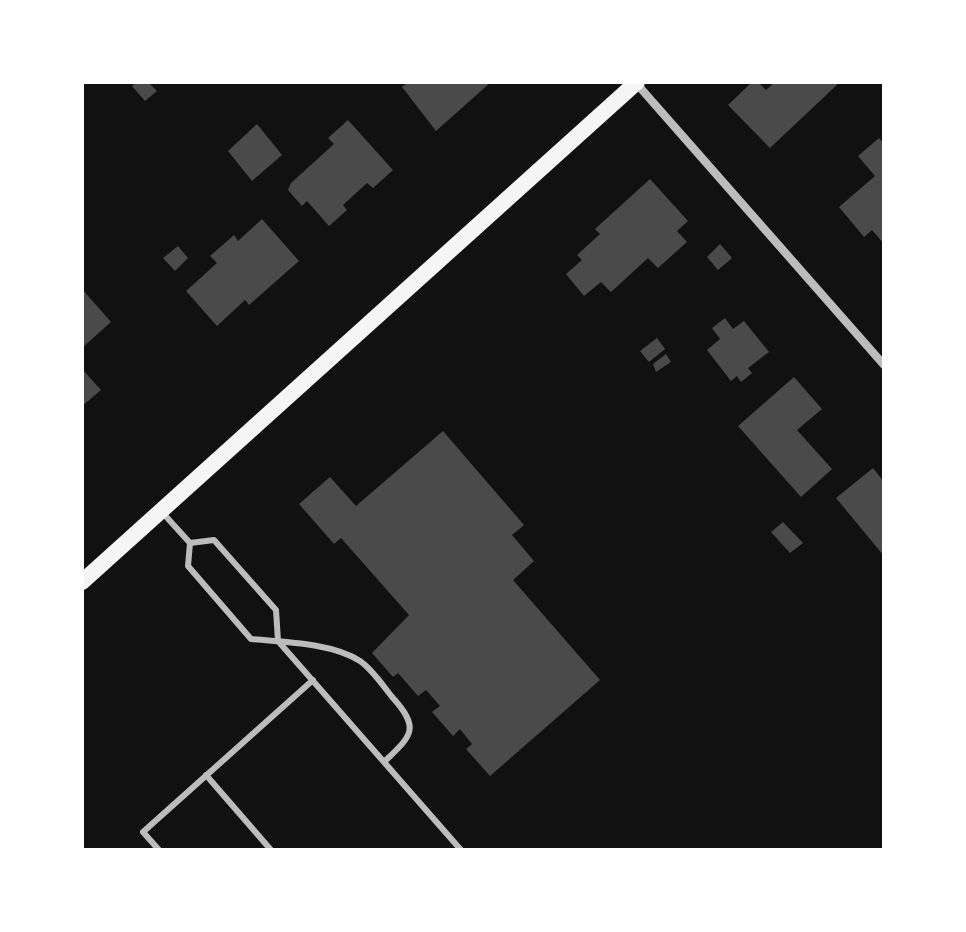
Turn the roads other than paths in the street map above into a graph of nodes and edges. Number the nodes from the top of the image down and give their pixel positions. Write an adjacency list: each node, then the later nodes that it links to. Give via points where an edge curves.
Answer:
1 (636, 82): 2 (street); 3 (main road)
2 (884, 365)
3 (161, 511): 4 (lane); 5 (main road)
4 (190, 543): 6 (lane, via 188,566 251,639); 6 (lane, via 214,540 276,610)
5 (82, 582)
6 (278, 641): 7 (lane); 8 (lane, via 348,655 362,663 409,716 405,741)
7 (313, 680): 8 (lane); 9 (lane)
8 (384, 762): 12 (lane)
9 (206, 775): 10 (lane, via 143,832); 11 (lane)
10 (159, 850)
11 (271, 850)
12 (461, 850)

